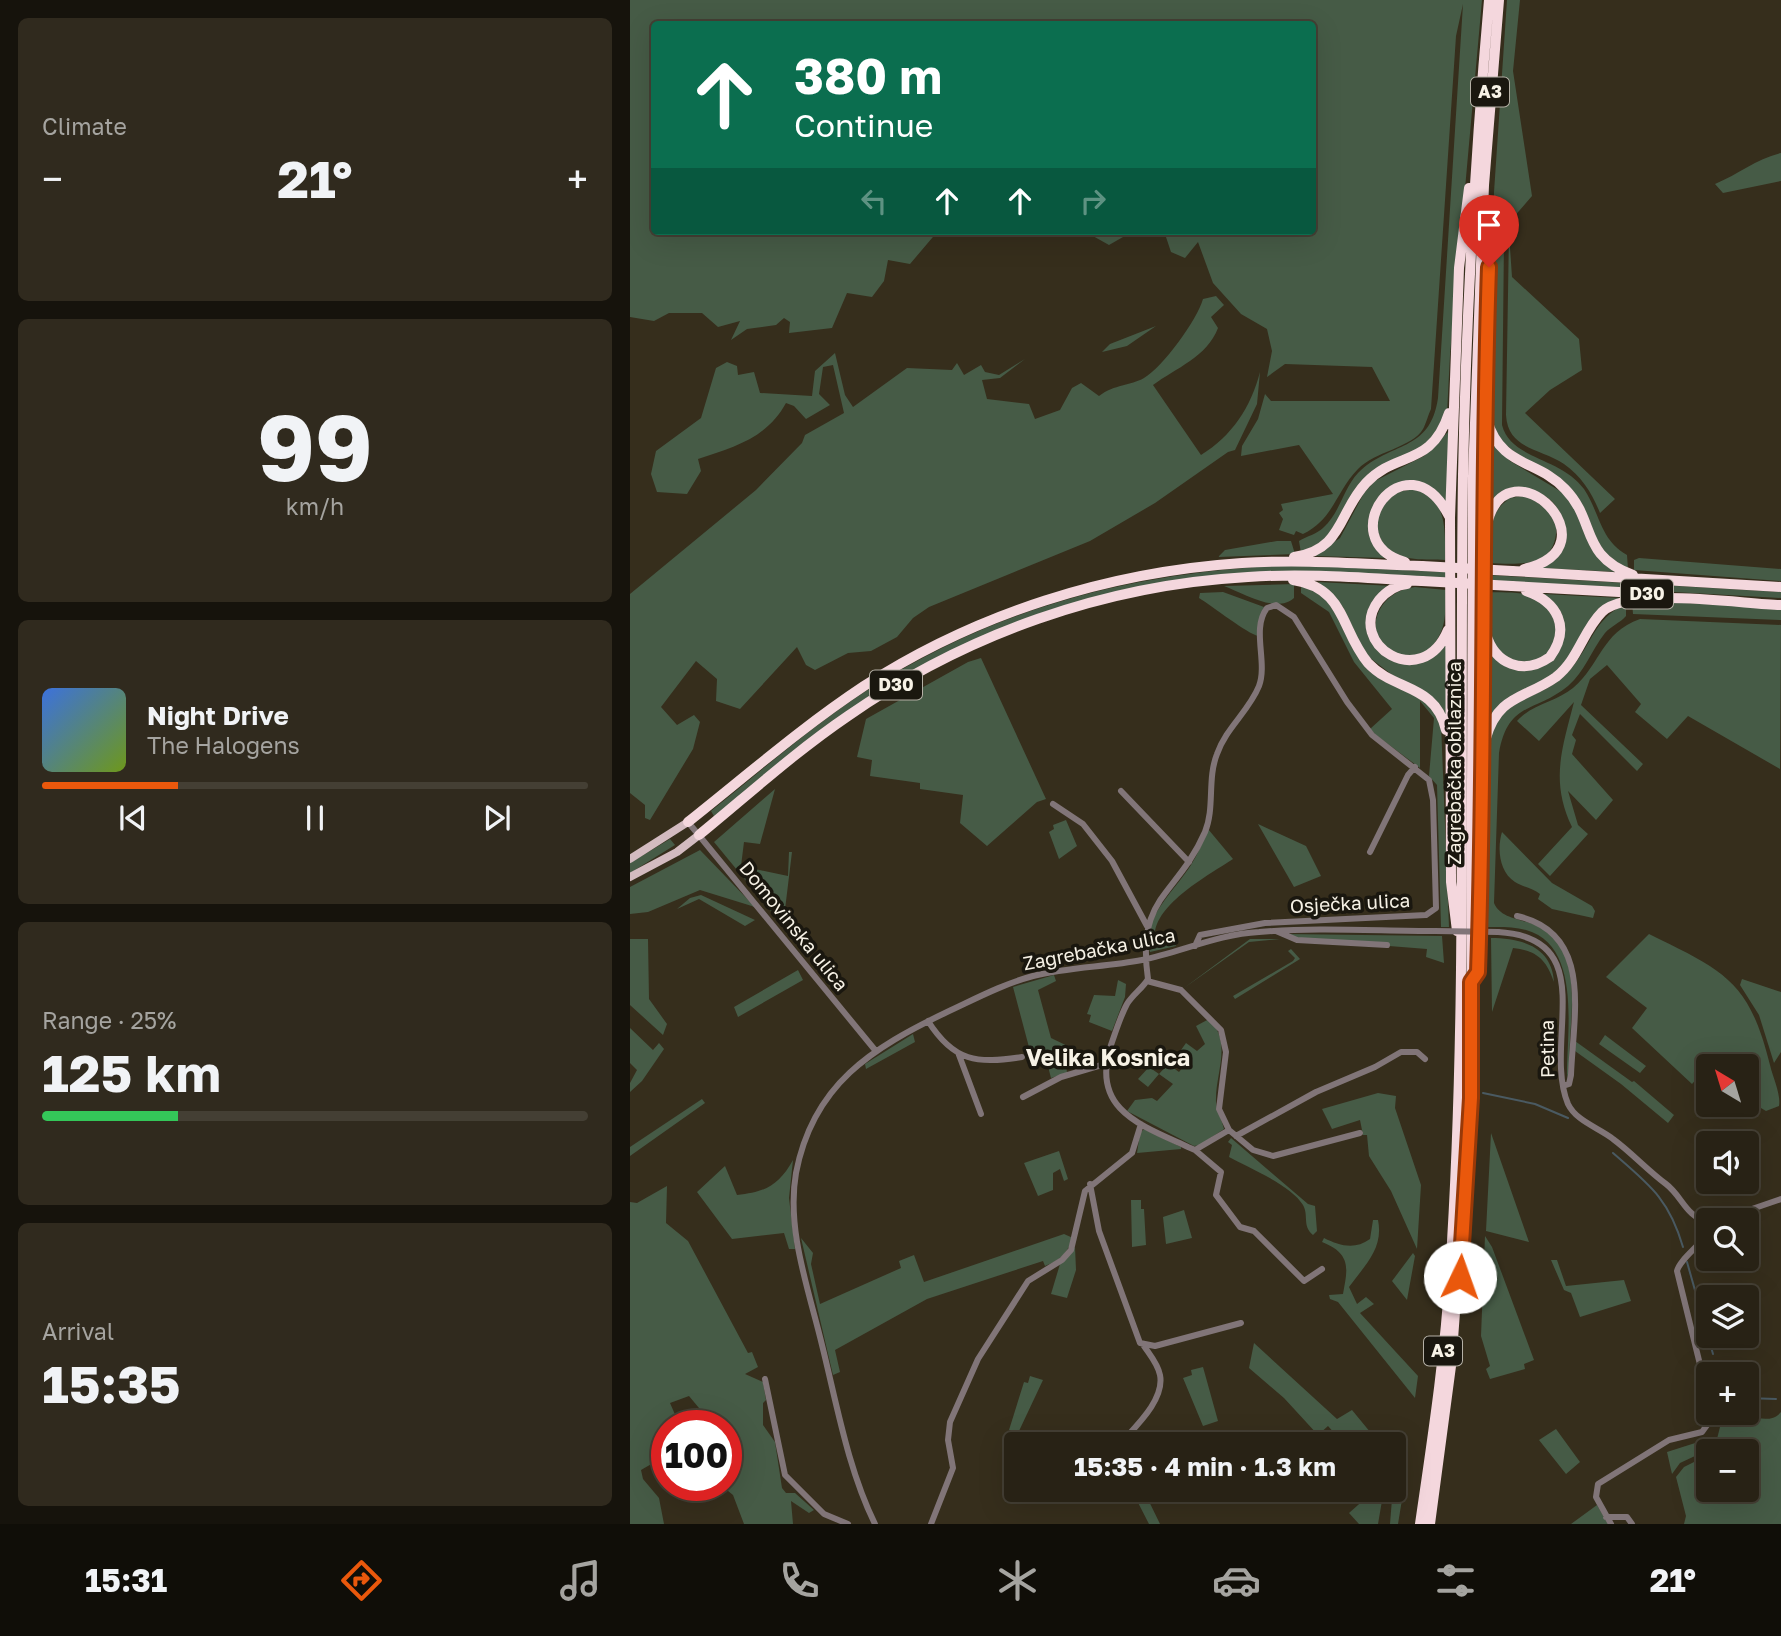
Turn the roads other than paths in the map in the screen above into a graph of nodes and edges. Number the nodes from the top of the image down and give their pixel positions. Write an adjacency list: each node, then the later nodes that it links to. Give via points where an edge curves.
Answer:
1 (1489, 0): 3 (highway, Zagrebačka obilaznica / A3)
2 (1499, 0): 4 (highway, Zagrebačka obilaznica / A3)
3 (1475, 165): 5 (highway, via 1470,172 1462,229); 38 (highway, Zagrebačka obilaznica / A3, via 1464,463)
4 (1484, 185): 6 (highway, via 1490,222); 40 (highway, Zagrebačka obilaznica / A3, via 1473,476)
5 (1454, 397): 7 (highway); 9 (highway, via 1434,443 1366,483 1325,546 1303,556)
6 (1485, 411): 8 (highway); 13 (highway, via 1490,431 1502,449 1564,487 1573,498 1600,555)
7 (1450, 518): 10 (highway, via 1442,502 1422,487 1399,487 1381,499 1373,517 1377,542 1396,559); 19 (highway)
8 (1483, 551): 11 (highway, via 1490,513 1501,499 1524,492 1541,496 1559,516 1558,546 1542,562); 18 (highway)
9 (1245, 563): 10 (highway, D30); 25 (highway, D30, via 1112,582 1055,596 966,630 856,692)
10 (1422, 566): 11 (highway, D30, bridge)
11 (1512, 571): 13 (highway, D30)
12 (1248, 576): 14 (highway, D30); 20 (highway, via 1256,581 1302,582 1331,597 1361,655 1375,670 1433,702); 26 (highway, D30, via 1126,593 1018,624 975,642 848,716)
13 (1640, 578): 16 (highway, D30)
14 (1422, 581): 15 (highway, D30, bridge); 19 (highway, via 1401,584 1380,599 1371,622 1376,643 1395,658 1420,660 1435,651)
15 (1512, 586): 17 (highway, D30); 18 (highway, via 1545,598 1556,611 1561,635 1549,657 1525,667 1502,661 1491,649)
16 (1781, 587)
17 (1781, 603): 21 (highway, via 1648,598 1615,604 1590,627 1568,666 1499,711)
18 (1482, 611): 21 (highway)
19 (1449, 626): 20 (highway)
20 (1450, 742): 38 (highway, via 1451,900)
21 (1483, 748): 40 (highway, via 1478,972)
22 (1415, 767): 27 (street); 29 (street, Osječka ulica, via 1372,736 1294,617 1285,608 1271,605 1261,621 1259,686 1218,750 1211,774 1208,822); 36 (street, Osječka ulica, via 1433,791 1434,911 1239,926 1200,935)
23 (1121, 791): 29 (street)
24 (1053, 804): 32 (street, via 1083,824 1112,861)
25 (688, 822): 26 (street, Domovinska ulica); 28 (main road)
26 (699, 835): 30 (main road); 42 (street, Domovinska ulica)
27 (1370, 852)
28 (630, 859)
29 (1189, 862): 32 (street, via 1154,906)
30 (630, 877)
31 (1517, 916): 49 (street, via 1552,933 1571,963 1575,986 1571,1075 1569,1084)
32 (1147, 926): 37 (street)
33 (1276, 931): 34 (street, Zagrebačka ulica); 35 (street, via 1297,940); 36 (street, Zagrebačka ulica, via 1245,933)
34 (1435, 932): 49 (street, Petina, bridge, via 1530,937 1549,950 1562,986)
35 (1387, 945)
36 (1195, 946): 37 (street, Zagrebačka ulica)
37 (1144, 959): 39 (street); 41 (street, Zagrebačka ulica, via 1031,976)
38 (1461, 961): 73 (highway, Zagrebačka obilaznica / A3, via 1450,1276)
39 (1147, 981): 46 (street, via 1124,1011); 53 (street, via 1178,988 1221,1030 1226,1052 1218,1103)
40 (1471, 982): 74 (highway, Zagrebačka obilaznica / A3, via 1471,1098 1460,1277)
41 (928, 1021): 42 (street, Zagrebačka ulica); 43 (street)
42 (875, 1050): 71 (street, Zagrebačka ulica, via 845,1075 817,1114 800,1157 793,1199 799,1248 846,1441)
43 (959, 1055): 44 (street, via 980,1061); 51 (street)
44 (1022, 1057)
45 (1425, 1059): 55 (street, via 1417,1052 1401,1052 1316,1091)
46 (1105, 1064): 47 (street); 48 (street)
47 (1090, 1070): 48 (street); 50 (street, via 1060,1077)
48 (1104, 1080): 52 (street, via 1122,1111)
49 (1563, 1086): 60 (street, Petina, via 1576,1114 1673,1189)
50 (1023, 1097)
51 (981, 1114)
52 (1140, 1124): 56 (street); 57 (street, via 1132,1153)
53 (1229, 1130): 55 (street); 56 (street)
54 (1360, 1133): 55 (street, via 1268,1156)
55 (1236, 1136)
56 (1195, 1150): 62 (street, via 1221,1172 1216,1195 1240,1227 1254,1231 1304,1280)
57 (1090, 1184): 64 (street, via 1100,1236 1135,1335); 72 (street, via 1082,1199 1071,1250 1028,1281 969,1378 948,1430 953,1468)
58 (1781, 1199): 59 (street)
59 (1755, 1208)
60 (1696, 1216)
61 (1696, 1249): 65 (street, via 1680,1263 1678,1275)
62 (1322, 1269)
63 (1241, 1323): 64 (street)
64 (1144, 1346): 68 (street, via 1159,1370 1160,1388)
65 (1699, 1362)
66 (765, 1380): 70 (street, via 785,1475 824,1514)
67 (1707, 1425): 69 (street, via 1702,1432 1669,1440 1598,1484 1596,1497)
68 (1130, 1432)
69 (1606, 1517): 75 (street); 76 (street, via 1627,1517)
70 (848, 1524)
71 (875, 1524)
72 (932, 1524)
73 (1420, 1524)
74 (1430, 1524)
75 (1611, 1524)
76 (1632, 1524)

